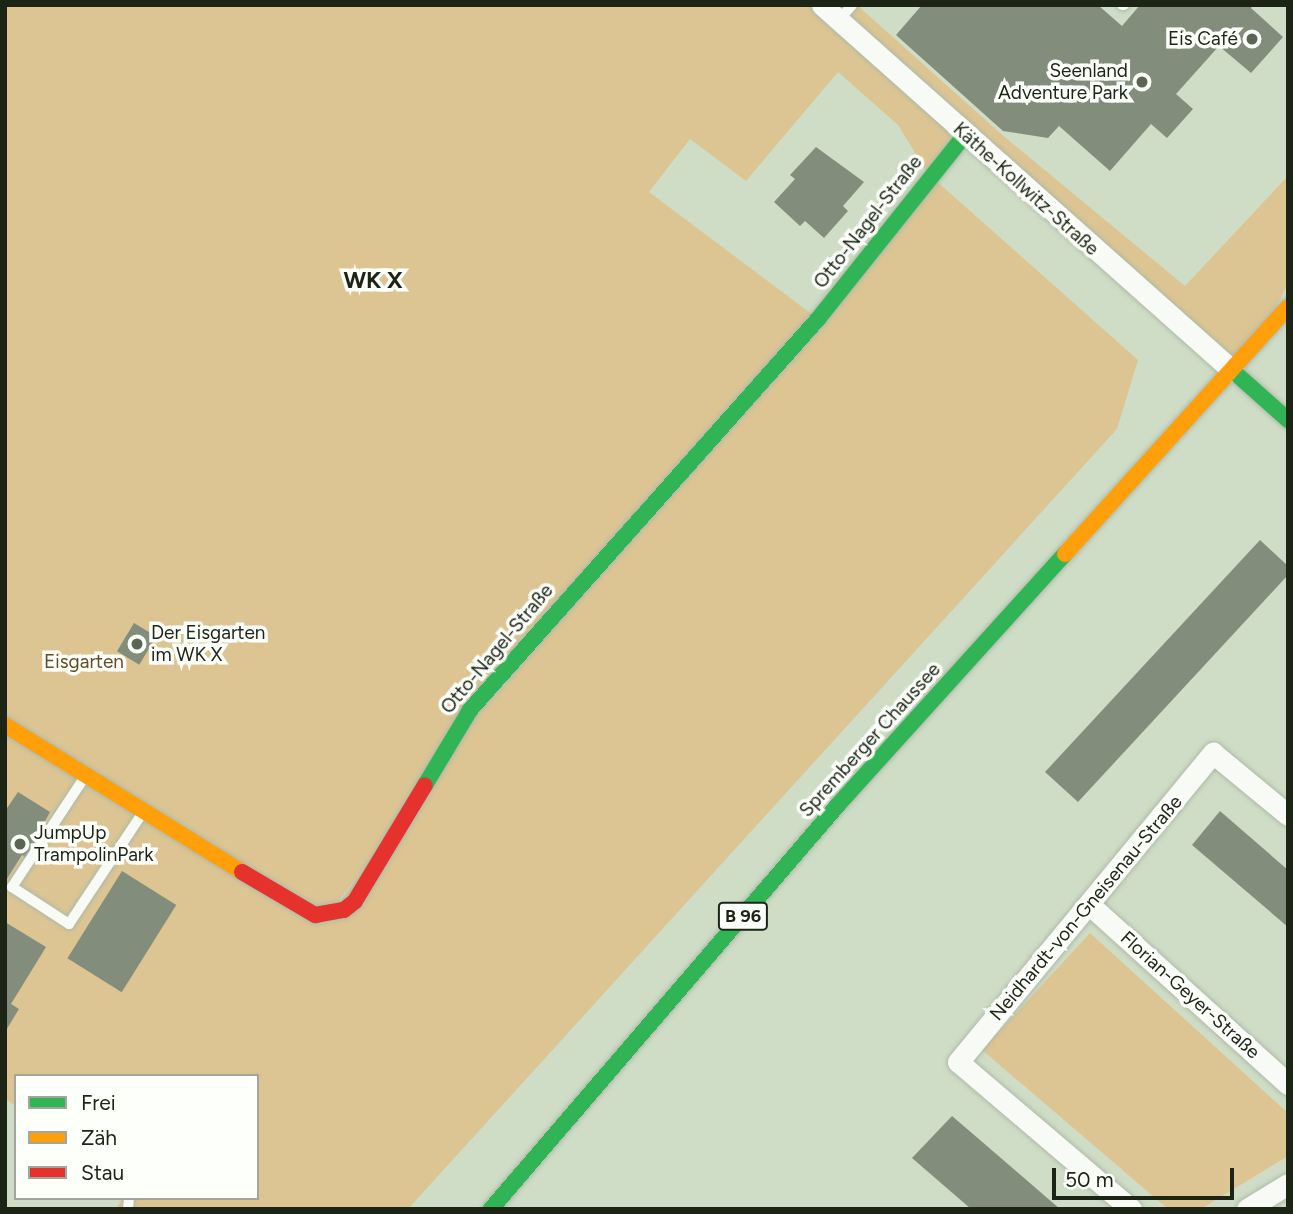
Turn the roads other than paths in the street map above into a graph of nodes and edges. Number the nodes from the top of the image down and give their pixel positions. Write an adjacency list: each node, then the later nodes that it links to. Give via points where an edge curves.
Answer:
1 (822, 5): 2 (street, Käthe-Kollwitz-Straße)
2 (845, 13): 3 (street, Käthe-Kollwitz-Straße)
3 (965, 135): 5 (street, Käthe-Kollwitz-Straße); 9 (street, Otto-Nagel-Straße, via 818,319 470,710 355,901 329,916 315,915)
4 (1288, 307): 5 (street, Spremberger Chaussee / B 96)
5 (1233, 371): 6 (street); 14 (street, Spremberger Chaussee / B 96, via 837,806)
6 (1288, 420)
7 (5, 726): 8 (street, Otto-Nagel-Straße)
8 (85, 775): 9 (street, Otto-Nagel-Straße); 9 (lane, via 12,887 69,924)
9 (143, 812)
10 (1288, 815): 11 (street, Neidhardt-von-Gneisenau-Straße, via 1213,753)
11 (1091, 906): 12 (street, Florian-Geyer-Straße); 15 (street, Neidhardt-von-Gneisenau-Straße, via 958,1062)
12 (1288, 1084)
13 (1288, 1184): 16 (street)
14 (491, 1209)
15 (1131, 1209)
16 (1247, 1209)

